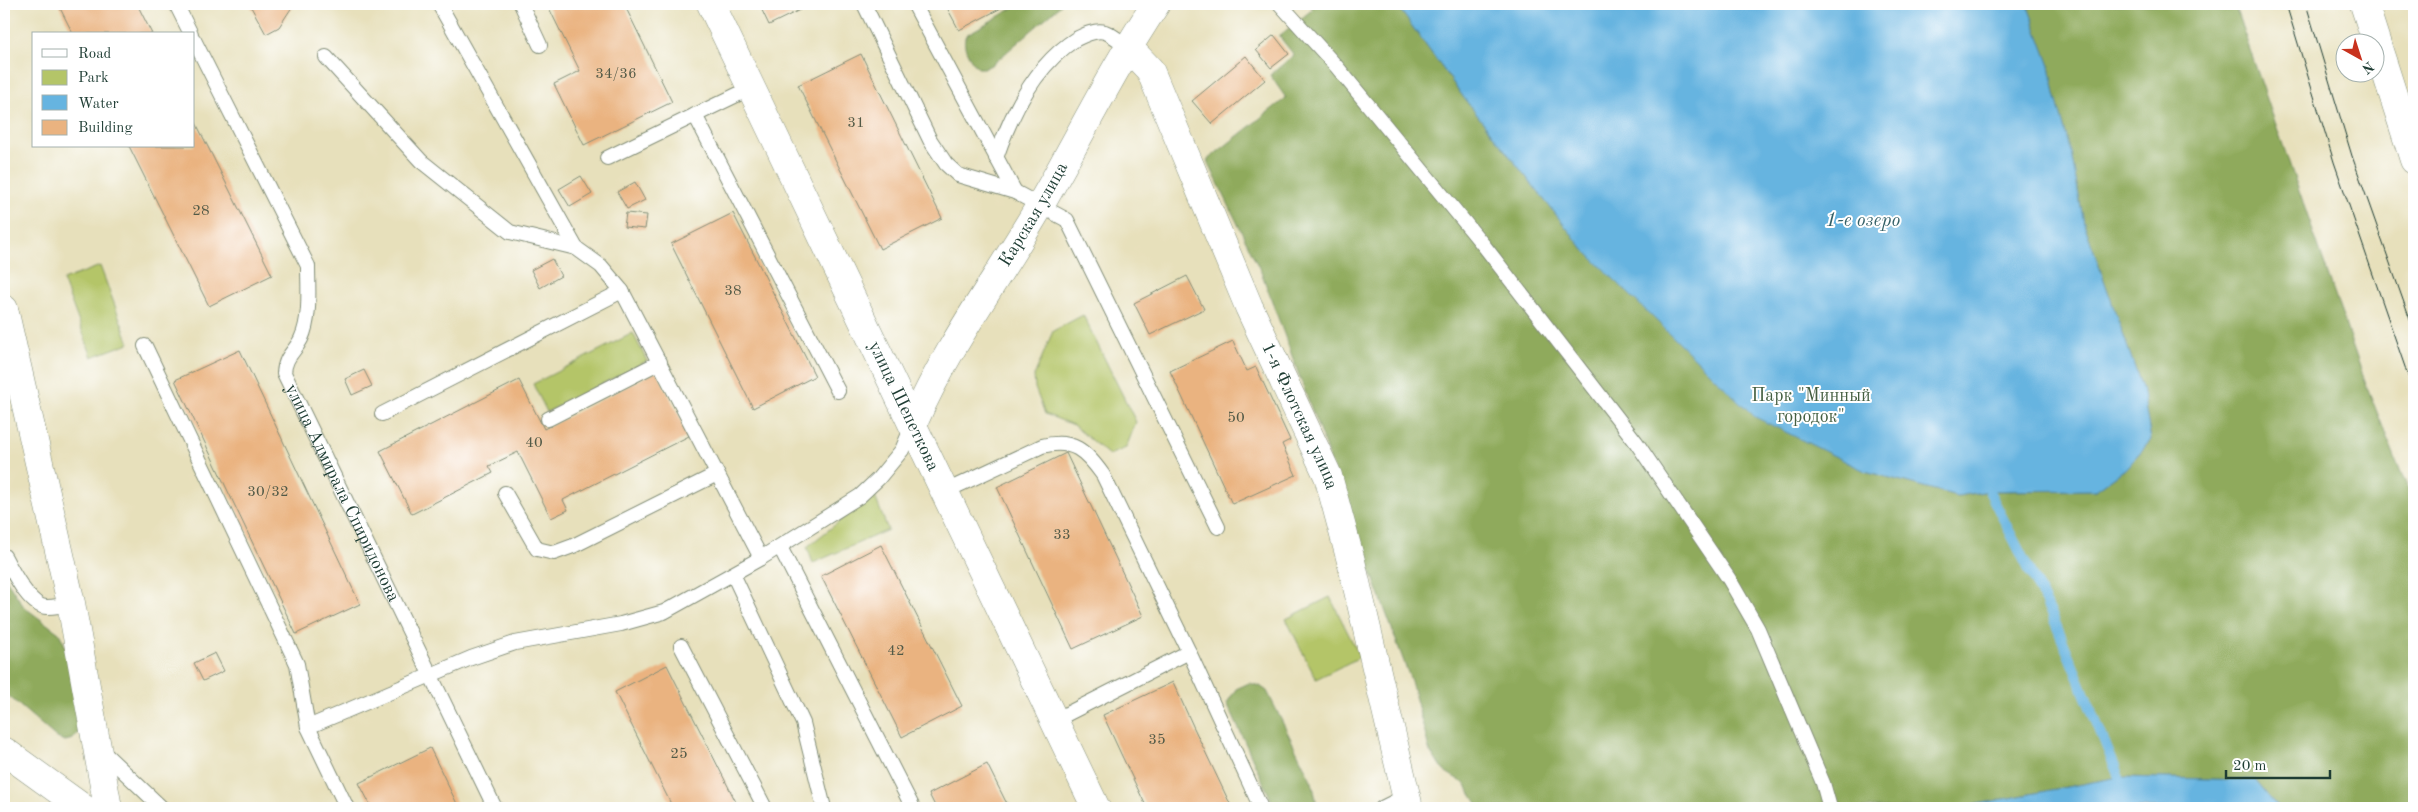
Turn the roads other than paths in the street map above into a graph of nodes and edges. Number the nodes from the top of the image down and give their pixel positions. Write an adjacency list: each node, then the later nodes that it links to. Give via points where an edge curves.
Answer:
1 (176, 4): 10 (lane)
2 (439, 4): 22 (lane)
3 (521, 4): 12 (lane)
4 (710, 4): 15 (main road, улица Шепеткова)
5 (864, 4): 20 (lane, via 930,140 946,164 958,175)
6 (914, 4): 18 (lane)
7 (1156, 4): 13 (main road, Карская улица)
8 (1280, 4): 58 (lane, via 1337,67 1485,247 1636,442 1729,579 1758,629 1823,783)
9 (2364, 4): 19 (main road)
10 (190, 32)
11 (195, 42): 42 (lane, улица Адмирала Спиридонова, via 308,266 308,293 301,339 285,362 284,373)
12 (540, 45)
13 (1128, 47): 18 (lane, via 1104,32 1086,34 1052,58 1025,94 1004,134); 21 (main road, Карская улица); 47 (main road, 1-я Флотская улица, via 1150,70 1249,307 1328,476 1353,570)
14 (326, 57): 22 (lane, via 421,160 510,232)
15 (751, 88): 16 (lane); 30 (main road, улица Шепеткова)
16 (695, 115): 17 (lane); 27 (lane)
17 (607, 158)
18 (996, 158): 20 (lane)
19 (2414, 160)
20 (1015, 192): 21 (lane)
21 (1040, 206): 30 (main road, Карская улица, via 932,381); 34 (lane, via 1067,220)
22 (576, 248): 23 (lane, via 601,266)
23 (622, 291): 26 (lane); 28 (lane)
24 (4, 309): 39 (main road)
25 (145, 346): 44 (lane, via 297,664)
26 (660, 362): 29 (lane); 31 (lane)
27 (838, 391)
28 (382, 414)
29 (548, 419)
30 (913, 424): 32 (main road, улица Шепеткова); 35 (lane, via 902,450 860,496)
31 (718, 474): 33 (lane, via 554,553 537,549); 37 (lane)
32 (946, 491): 41 (lane, via 1042,446 1069,444 1082,450 1104,475); 43 (main road, улица Шепеткова)
33 (504, 493)
34 (1218, 527)
35 (780, 547): 37 (lane); 55 (lane)
36 (4, 556): 39 (lane, via 23,589 38,604 45,608)
37 (761, 558): 38 (lane)
38 (733, 574): 42 (lane, via 664,612 621,624 515,643); 54 (lane, via 803,724)
39 (71, 603): 45 (main road)
40 (681, 646): 53 (lane)
41 (1189, 652): 43 (lane); 57 (lane)
42 (432, 676): 44 (lane); 52 (lane, улица Адмирала Спиридонова)
43 (1055, 720): 56 (main road, улица Шепеткова)
44 (308, 727): 51 (lane)
45 (98, 747): 49 (main road); 50 (lane)
46 (4, 751): 48 (main road)
47 (1398, 804)
48 (83, 808)
49 (108, 808)
50 (162, 808)
51 (347, 808)
52 (495, 808)
53 (765, 808)
54 (824, 808)
55 (913, 808)
56 (1096, 808)
57 (1261, 808)
58 (1830, 808)

